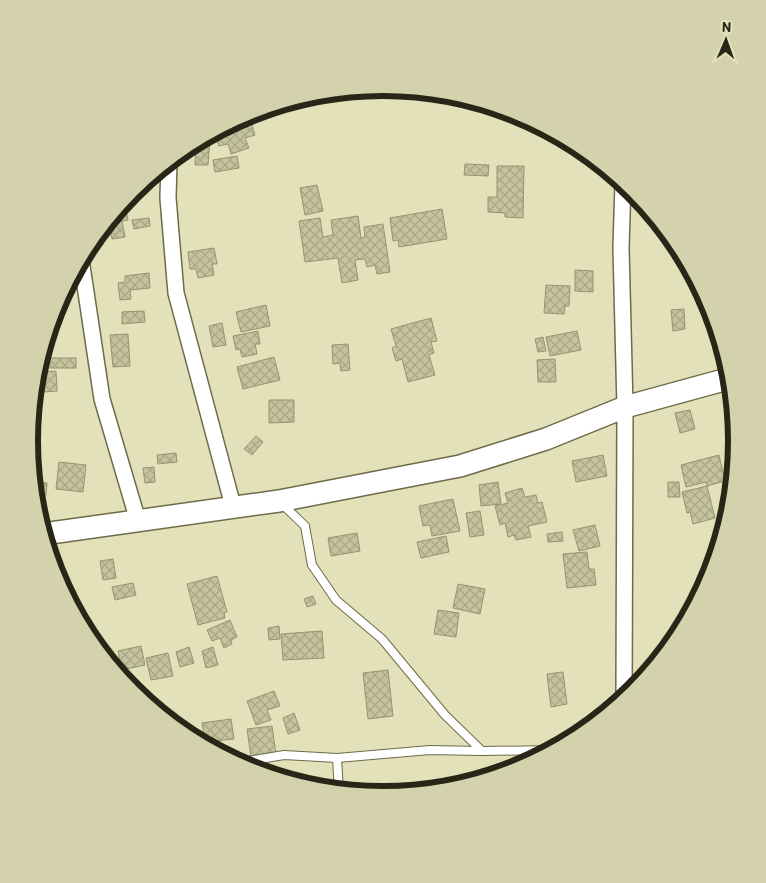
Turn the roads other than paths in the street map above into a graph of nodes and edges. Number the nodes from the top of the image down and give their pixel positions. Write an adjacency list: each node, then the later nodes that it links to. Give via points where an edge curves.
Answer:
1 (169, 171): 7 (street, via 176,293)
2 (623, 193): 5 (street, via 620,248)
3 (83, 271): 8 (street, via 102,399)
4 (723, 380): 5 (street)
5 (625, 407): 6 (street, via 546,439 460,466); 10 (street)
6 (279, 501): 7 (street); 11 (lane, via 305,526 312,565 336,600 382,639 445,715)
7 (233, 506): 8 (street)
8 (138, 521): 9 (street)
9 (50, 533)
10 (624, 689)
11 (482, 750): 12 (lane); 13 (lane, via 430,750)
12 (538, 750)
13 (337, 758): 14 (lane, via 284,755); 15 (lane)
14 (250, 761)
15 (339, 784)

